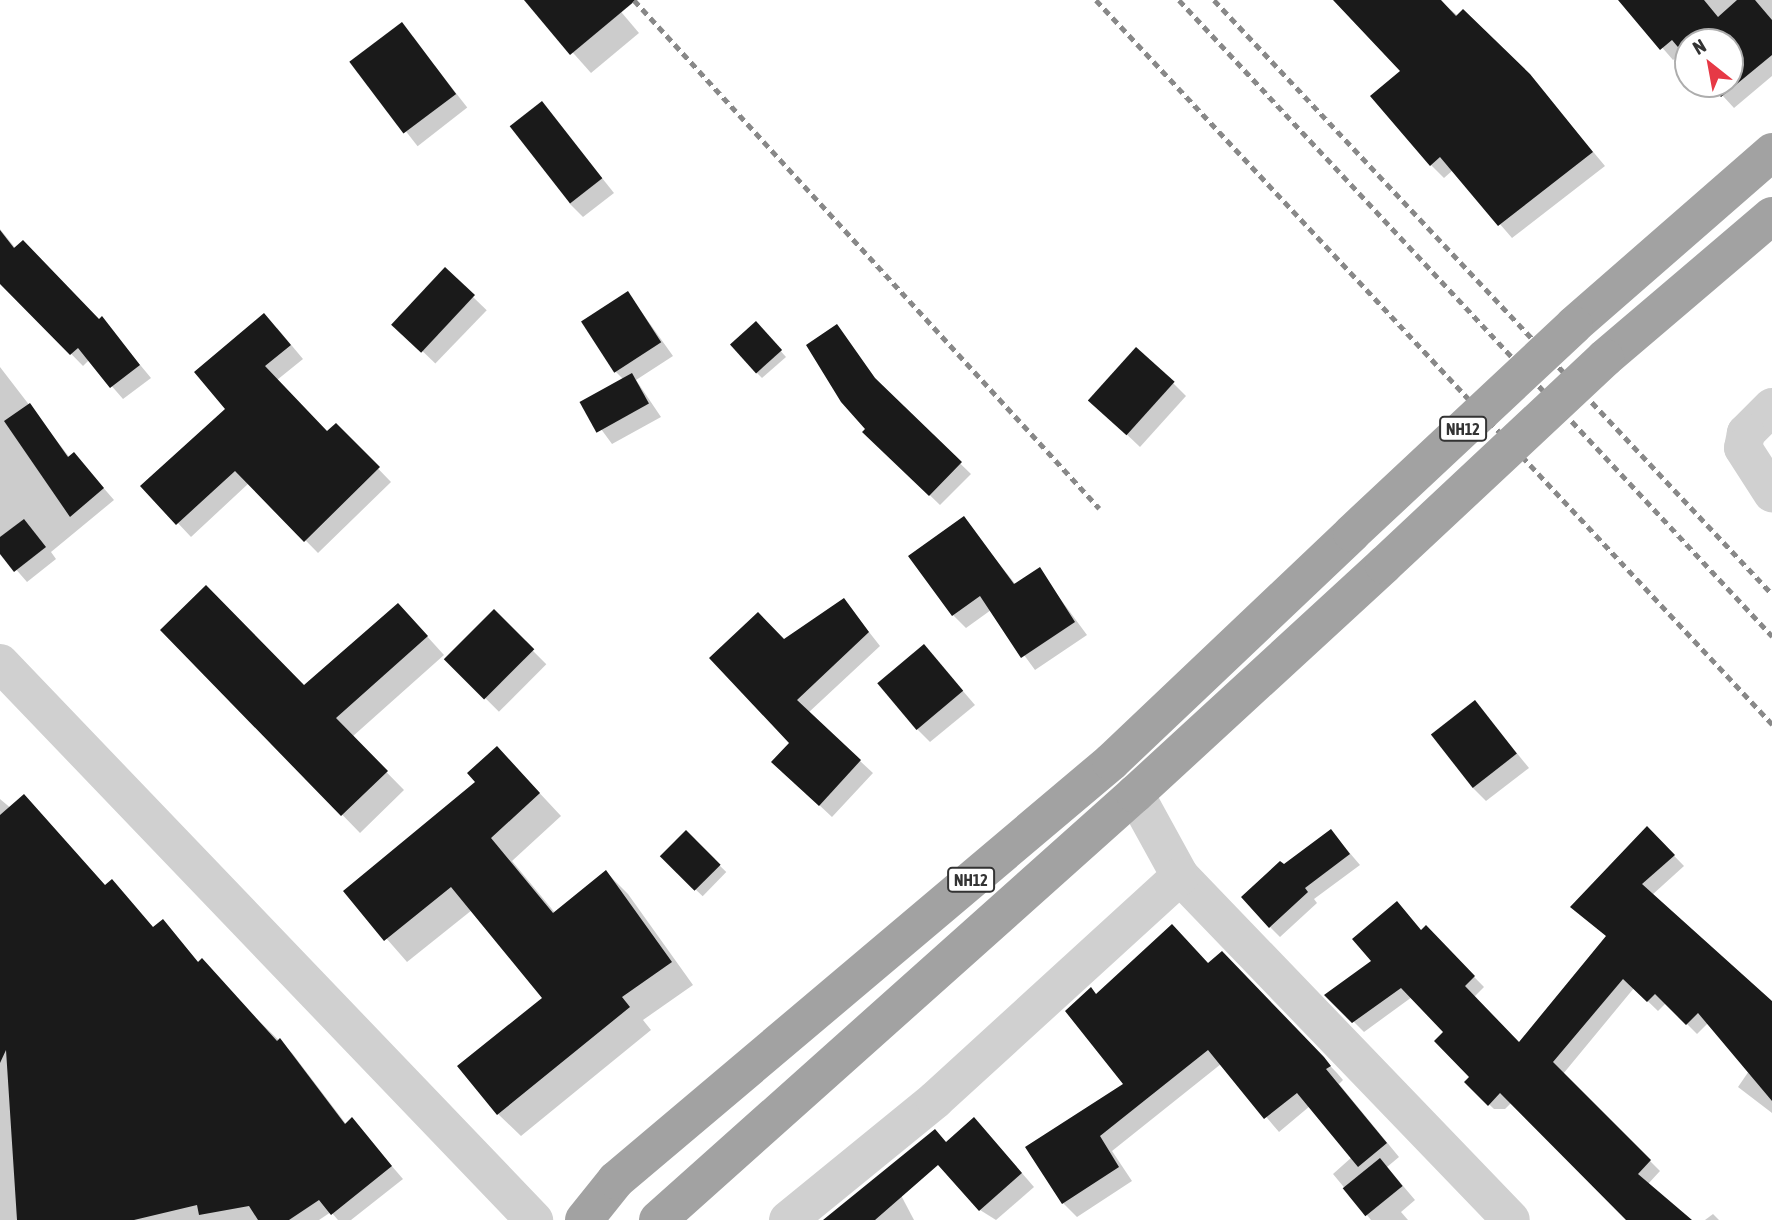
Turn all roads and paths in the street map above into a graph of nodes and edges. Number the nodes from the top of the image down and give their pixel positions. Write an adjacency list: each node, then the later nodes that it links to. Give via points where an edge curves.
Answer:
1 (1772, 152): 9 (highway, NH12, bridge, via 1574,325 1111,762 616,1180)
2 (1772, 216): 6 (highway, NH12, bridge, via 1605,358)
3 (1772, 407): 4 (street, via 1746,433 1743,447)
4 (1772, 493)
5 (0, 663): 8 (street)
6 (1135, 794): 7 (street); 10 (highway, NH12)
7 (1180, 876): 11 (street, via 935,1100); 12 (street)
8 (534, 1220)
9 (584, 1220)
10 (657, 1220)
11 (788, 1220)
12 (1511, 1220)

